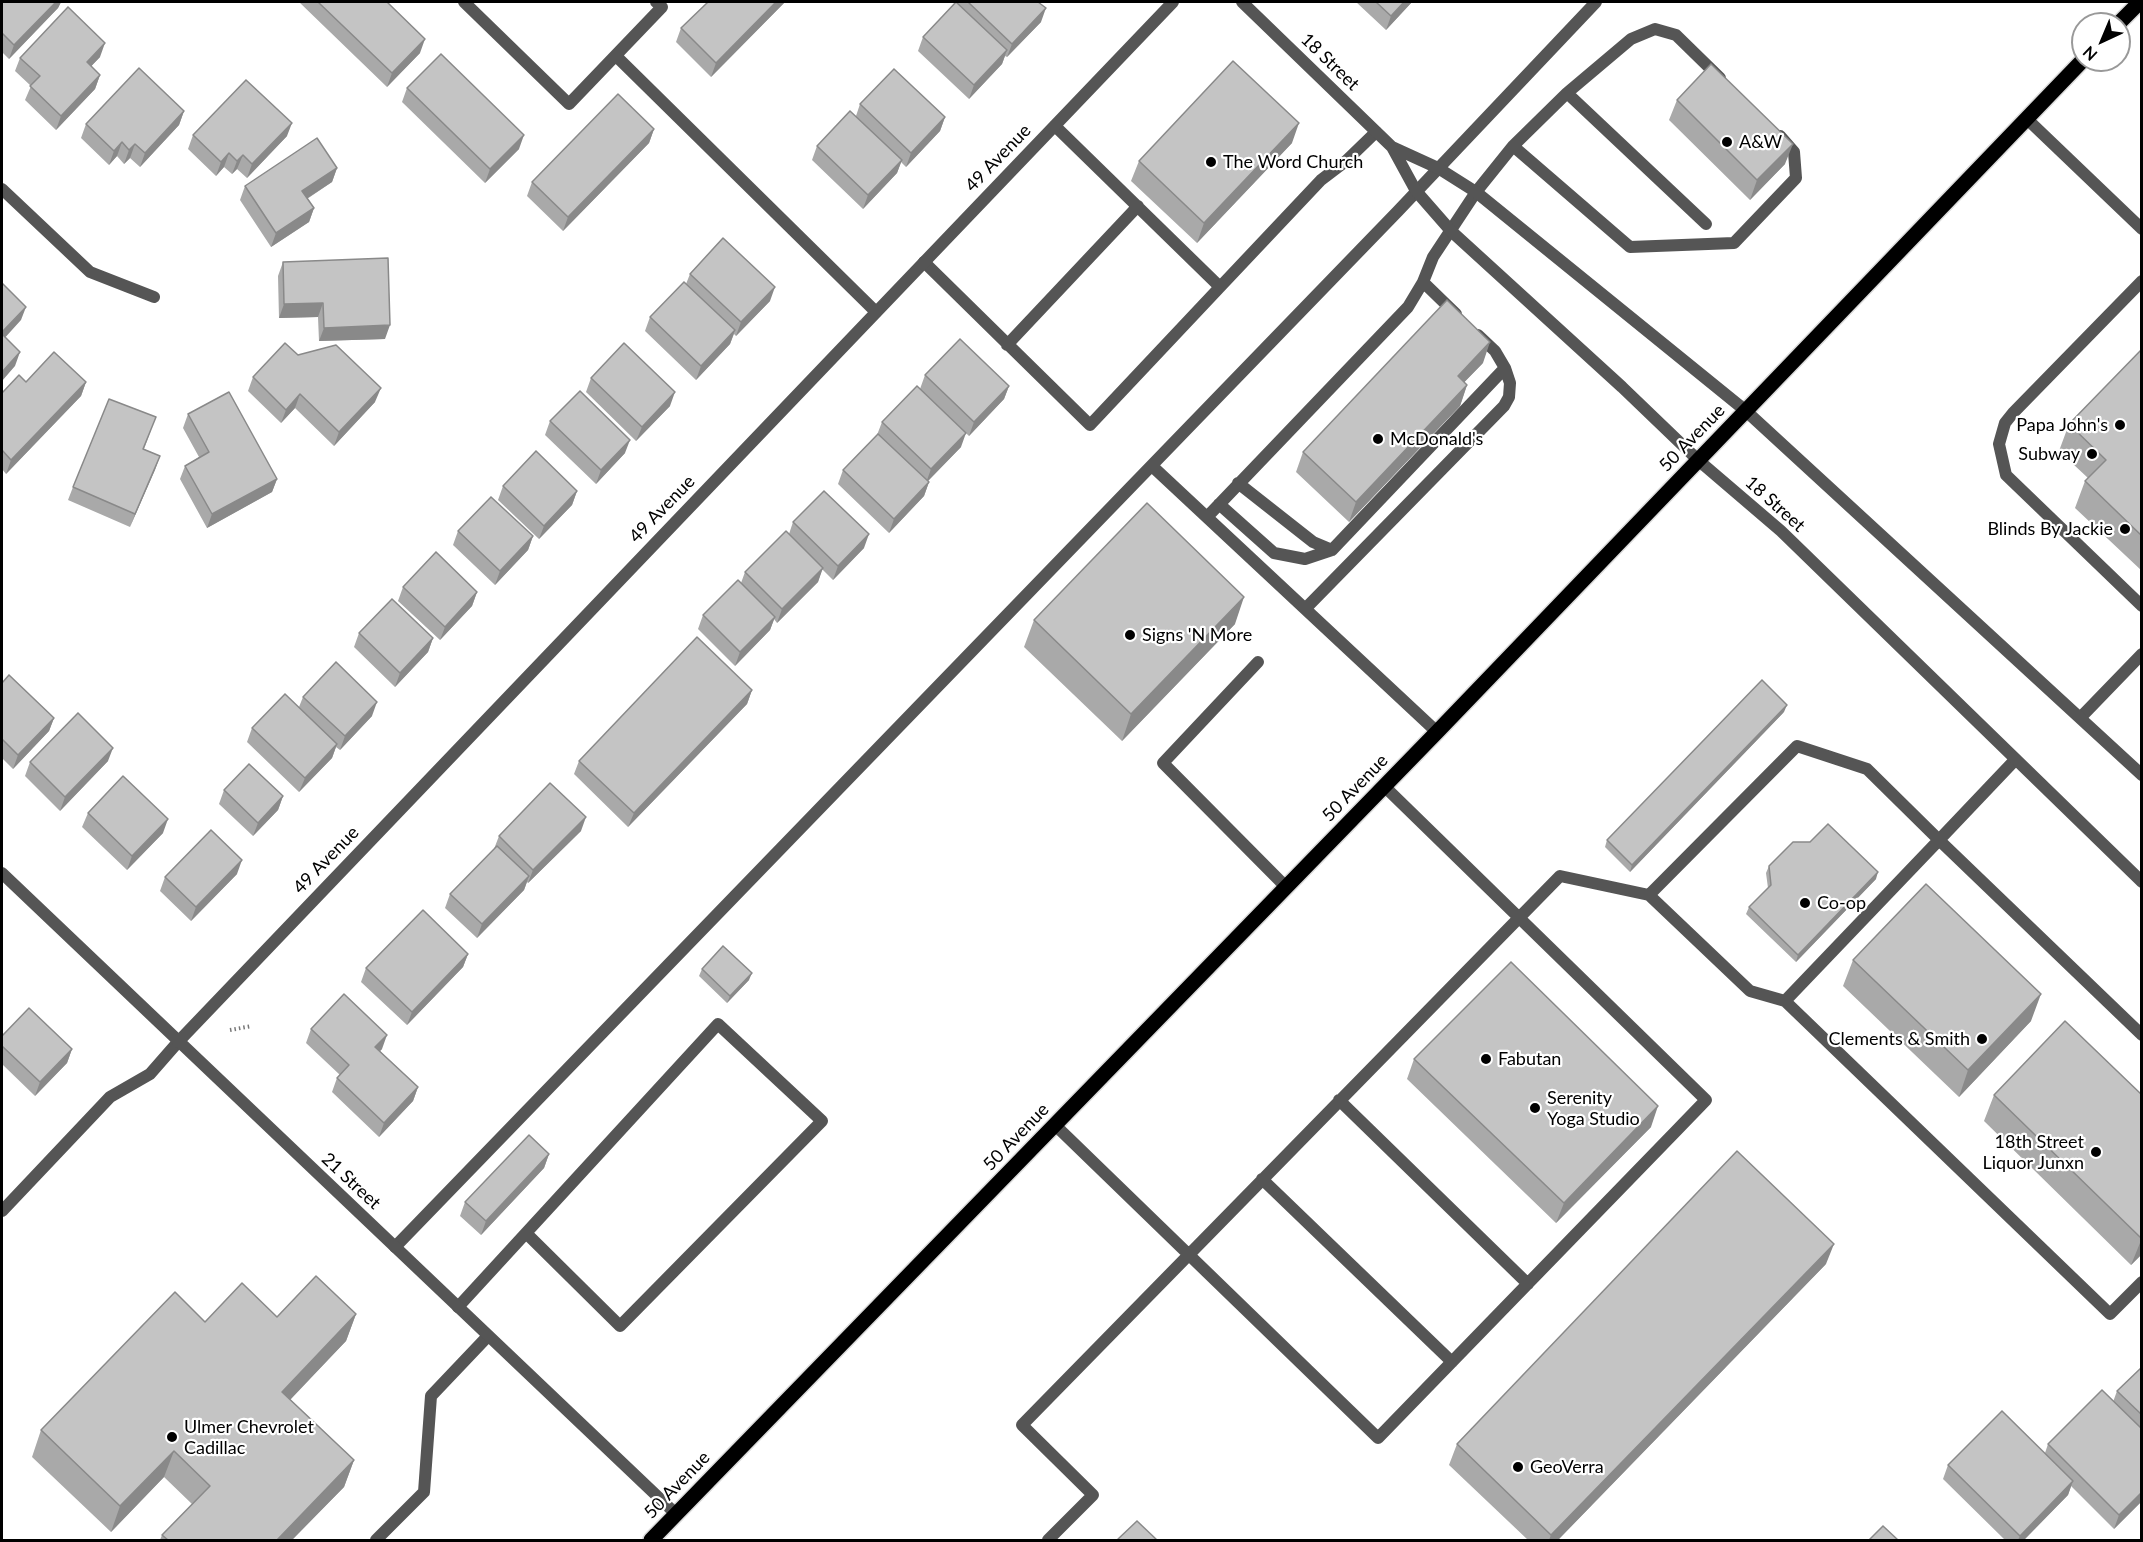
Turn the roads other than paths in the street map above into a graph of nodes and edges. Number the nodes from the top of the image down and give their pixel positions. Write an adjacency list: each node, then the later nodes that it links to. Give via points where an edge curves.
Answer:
1 (464, 2): 6 (street, via 569,104)
2 (656, 2): 6 (street, via 662,7)
3 (1173, 2): 12 (street, 49 Avenue)
4 (1242, 2): 13 (street, 18 Street)
5 (1596, 2): 16 (street)
6 (616, 56): 29 (street)
7 (2071, 72): 10 (main road, 50 Avenue)
8 (1734, 91): 9 (street, via 1676,35 1655,30 1631,39)
9 (1568, 93): 14 (street); 21 (street)
10 (2027, 118): 22 (street); 32 (main road, 50 Avenue)
11 (1767, 123): 14 (street, via 1794,152 1796,178 1734,243 1630,247)
12 (1054, 126): 20 (street); 24 (street, 49 Avenue)
13 (1376, 132): 15 (street, 18 Street); 27 (street, via 1321,180)
14 (1513, 146): 19 (street)
15 (1392, 147): 16 (street, 18 Street); 18 (street, 18 Street)
16 (1438, 168): 18 (street); 19 (street, 18 Street)
17 (2, 189): 28 (street, via 90,272)
18 (1416, 191): 23 (street, 18 Street); 34 (street)
19 (1476, 192): 23 (street); 32 (street, 18 Street)
20 (1138, 206): 27 (street); 30 (street)
21 (1706, 224)
22 (2142, 229)
23 (1451, 231): 25 (street, via 1433,256); 33 (street, 18 Street)
24 (924, 262): 29 (street, 49 Avenue); 30 (street)
25 (1423, 282): 31 (street, via 1495,351); 35 (street, via 1408,307)
26 (2140, 286): 39 (street, via 2013,412 1999,444 2006,475)
27 (1220, 287): 30 (street, via 1090,425)
28 (154, 297)
29 (876, 312): 56 (street, 49 Avenue)
30 (1007, 345)
31 (1505, 368): 38 (street); 40 (street, via 1509,397 1497,416)
32 (1746, 411): 33 (main road, 50 Avenue); 43 (street, 18 Street)
33 (1698, 460): 44 (main road, 50 Avenue); 45 (street, 18 Street, via 1781,531)
34 (1152, 466): 37 (street); 62 (street)
35 (1238, 483): 36 (street); 38 (street, via 1313,542)
36 (1219, 504): 37 (street); 38 (street, via 1274,553 1305,559)
37 (1207, 517): 40 (street)
38 (1332, 550)
39 (2140, 602)
40 (1305, 609): 44 (street)
41 (2142, 654): 43 (street)
42 (1258, 662): 51 (street, via 1163,763)
43 (2081, 717): 46 (street, 18 Street)
44 (1437, 732): 47 (main road, 50 Avenue)
45 (2015, 760): 48 (street); 50 (street, 18 Street)
46 (2142, 775)
47 (1384, 786): 51 (main road, 50 Avenue); 53 (street)
48 (1939, 840): 52 (street, via 1867,769 1797,746); 54 (street); 55 (street)
49 (2, 873): 56 (street, 21 Street)
50 (2142, 882)
51 (1286, 886): 58 (main road, 50 Avenue)
52 (1649, 895): 53 (street, via 1560,876); 54 (street, via 1750,992)
53 (1519, 917): 57 (street); 65 (street, via 1706,1101)
54 (1785, 1001): 64 (street, via 2110,1314)
55 (2142, 1035)
56 (178, 1042): 60 (street, 49 Avenue, via 150,1074 110,1097); 62 (street, 21 Street)
57 (1339, 1100): 59 (street); 65 (street)
58 (1055, 1125): 63 (street); 69 (main road, 50 Avenue)
59 (1262, 1179): 63 (street); 68 (street)
60 (2, 1211)
61 (526, 1233): 61 (street, via 718,1024 822,1121 620,1326); 66 (street)
62 (394, 1247): 66 (street, 21 Street)
63 (1188, 1254): 68 (street, via 1378,1438); 72 (street, via 1022,1425 1094,1495)
64 (2142, 1282)
65 (1527, 1284): 68 (street)
66 (458, 1306): 67 (street, 21 Street)
67 (488, 1336): 69 (street, 21 Street); 70 (street, via 431,1396 424,1492)
68 (1452, 1362)
69 (676, 1514): 71 (main road, 50 Avenue)
70 (376, 1540)
71 (651, 1540)
72 (1048, 1540)

